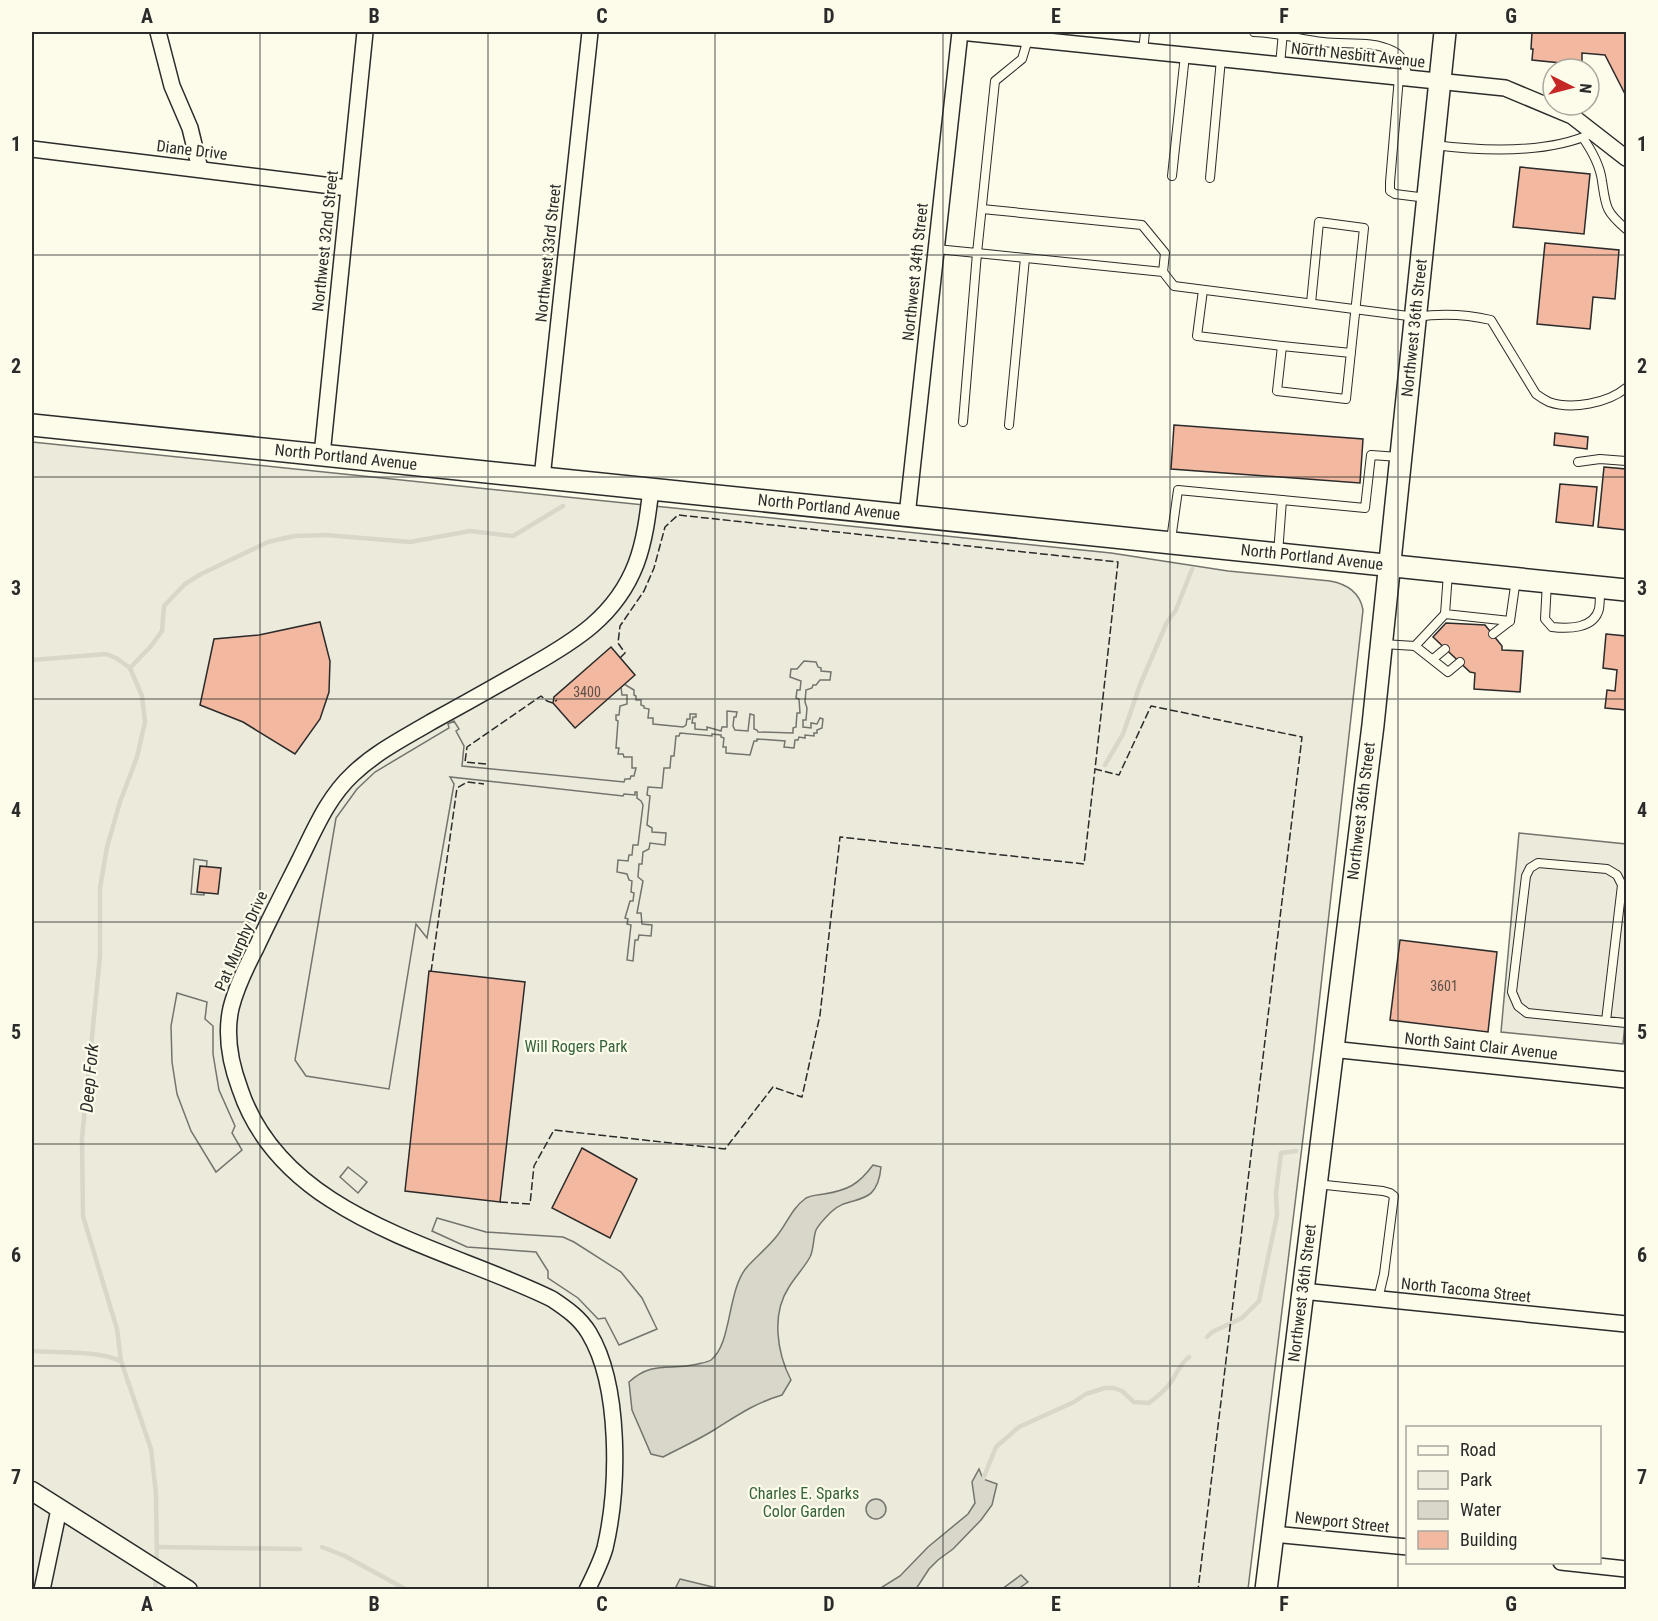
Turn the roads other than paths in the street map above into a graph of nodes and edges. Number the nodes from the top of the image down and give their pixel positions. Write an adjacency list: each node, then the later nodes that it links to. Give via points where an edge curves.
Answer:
1 (158, 32): 20 (street)
2 (365, 32): 23 (street, Northwest 32nd Street)
3 (590, 32): 45 (street, Northwest 33rd Street)
4 (960, 32): 9 (street, North Nesbitt Avenue); 27 (street, Northwest 34th Street)
5 (1145, 32): 10 (lane)
6 (1254, 32): 8 (lane)
7 (1445, 32): 15 (main road, Northwest 36th Street)
8 (1283, 33): 13 (lane); 14 (lane, via 1392,50 1403,61)
9 (1028, 39): 10 (street, North Nesbitt Avenue); 25 (lane, via 1022,59 995,81)
10 (1143, 51): 11 (street, North Nesbitt Avenue)
11 (1185, 55): 12 (street, North Nesbitt Avenue); 21 (lane)
12 (1221, 59): 13 (street, North Nesbitt Avenue); 22 (lane)
13 (1280, 65): 14 (street, North Nesbitt Avenue)
14 (1403, 78): 15 (street, North Nesbitt Avenue); 24 (lane, via 1390,191)
15 (1440, 80): 16 (street, North Nesbitt Avenue, via 1505,88 1572,116); 17 (main road, Northwest 36th Street)
16 (1589, 135): 17 (lane, via 1541,147 1465,149); 19 (street, North Nesbitt Avenue); 26 (lane, via 1604,202 1613,218)
17 (1434, 145): 24 (main road, Northwest 36th Street)
18 (32, 149): 20 (street, Diane Drive)
19 (1626, 158)
20 (200, 169): 23 (street, Diane Drive)
21 (1172, 176)
22 (1210, 178)
23 (348, 188): 41 (street, Northwest 32nd Street)
24 (1428, 198): 34 (main road, Northwest 36th Street)
25 (982, 209): 28 (lane); 30 (lane, via 1142,225 1165,254)
26 (1626, 229)
27 (936, 249): 28 (lane); 48 (street, Northwest 34th Street)
28 (977, 254): 29 (lane); 38 (lane)
29 (1025, 258): 30 (lane); 40 (lane)
30 (1163, 272): 31 (lane, via 1174,286)
31 (1203, 290): 32 (lane); 35 (lane, via 1197,336)
32 (1311, 303): 33 (lane); 33 (lane, via 1319,222 1364,228)
33 (1356, 309): 34 (lane); 36 (lane)
34 (1416, 316): 37 (lane, via 1467,315 1491,320 1536,394 1548,402 1600,402); 42 (main road, Northwest 36th Street)
35 (1282, 346): 36 (lane); 36 (lane, via 1277,391 1346,399)
36 (1351, 353)
37 (1626, 388)
38 (963, 422)
39 (32, 425): 41 (main road, North Portland Avenue)
40 (1009, 425)
41 (322, 455): 45 (main road, North Portland Avenue)
42 (1401, 458): 47 (lane, via 1371,455 1365,508); 51 (main road, Northwest 36th Street)
43 (1578, 462): 44 (lane)
44 (1626, 462)
45 (542, 478): 46 (main road, North Portland Avenue)
46 (651, 489): 48 (main road, North Portland Avenue); 84 (street, Pat Murphy Drive, via 636,564 622,592 588,631 379,752 341,786 265,930 231,1009 231,1056 250,1116 276,1154 297,1174 345,1208 390,1231 552,1299 572,1312 589,1333 608,1380 614,1474 605,1548)
47 (1282, 500): 49 (lane, via 1178,490); 50 (lane)
48 (907, 516): 49 (main road, North Portland Avenue)
49 (1170, 543): 50 (main road, North Portland Avenue)
50 (1278, 554): 51 (main road, North Portland Avenue)
51 (1390, 565): 52 (main road, North Portland Avenue); 62 (main road, Northwest 36th Street)
52 (1448, 571): 53 (main road, North Portland Avenue); 57 (lane)
53 (1516, 578): 54 (main road, North Portland Avenue); 59 (lane)
54 (1547, 581): 55 (main road, North Portland Avenue); 55 (lane, via 1545,619 1552,627 1569,629 1595,616)
55 (1600, 587): 56 (main road, North Portland Avenue)
56 (1626, 590)
57 (1445, 614): 58 (lane); 63 (lane)
58 (1483, 617): 59 (lane); 60 (lane)
59 (1510, 621): 61 (lane)
60 (1475, 624)
61 (1493, 634)
62 (1382, 644): 63 (lane); 70 (main road, Northwest 36th Street)
63 (1415, 646): 65 (lane)
64 (1445, 649): 65 (lane)
65 (1433, 659): 66 (lane, via 1448,672)
66 (1460, 662)
67 (1624, 885): 68 (lane); 68 (lane, via 1607,869 1538,863 1526,876 1512,992 1518,1006 1527,1014)
68 (1606, 1021): 69 (lane)
69 (1626, 1023)
70 (1331, 1049): 71 (street, North Saint Clair Avenue); 72 (main road, Northwest 36th Street)
71 (1626, 1080)
72 (1315, 1184): 73 (main road, Northwest 36th Street); 74 (lane, via 1390,1192 1394,1196)
73 (1302, 1291): 74 (street, North Tacoma Street); 78 (main road, Northwest 36th Street)
74 (1378, 1299): 75 (street, North Tacoma Street)
75 (1626, 1324)
76 (32, 1491): 77 (street)
77 (58, 1509): 82 (street); 83 (street)
78 (1273, 1534): 79 (street, Newport Street); 85 (main road, Northwest 36th Street)
79 (1406, 1547)
80 (1572, 1564): 81 (street)
81 (1626, 1569)
82 (186, 1588)
83 (42, 1590)
84 (587, 1590)
85 (1266, 1590)

